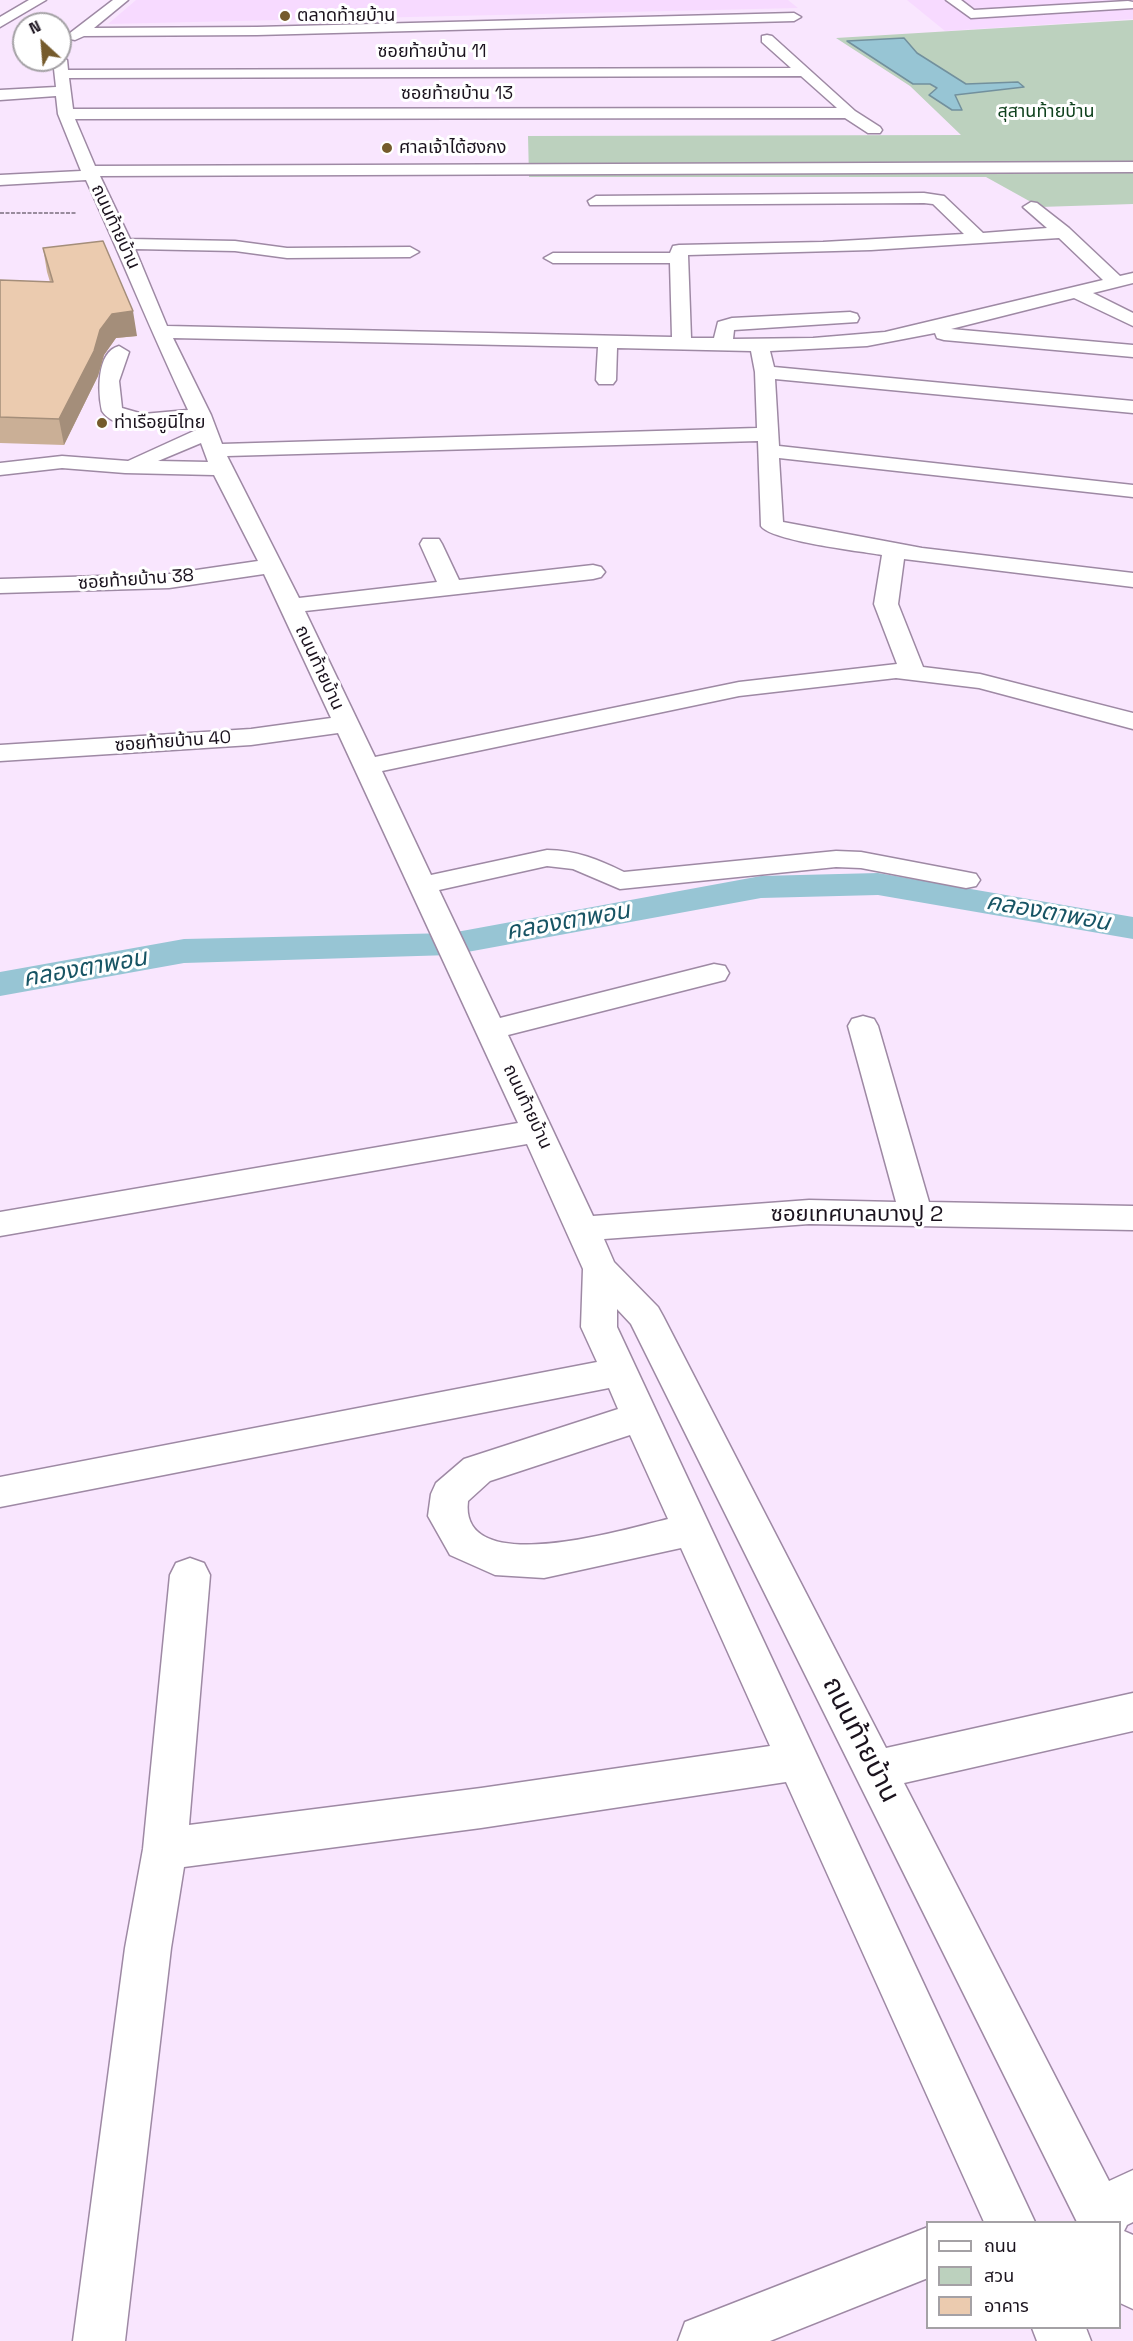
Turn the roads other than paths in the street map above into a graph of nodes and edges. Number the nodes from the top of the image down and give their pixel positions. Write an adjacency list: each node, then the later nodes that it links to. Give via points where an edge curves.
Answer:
1 (121, 0): 7 (street)
2 (953, 0): 4 (street, via 971,14)
3 (44, 4): 10 (street)
4 (1128, 5)
5 (688, 6): 6 (street)
6 (343, 14)
7 (100, 15): 8 (street); 11 (street)
8 (124, 15)
9 (794, 17): 11 (street)
10 (0, 24)
11 (81, 32): 13 (street)
12 (767, 39): 17 (street)
13 (72, 49)
14 (72, 71): 18 (street, ซอยท้ายบ้าน 11)
15 (58, 72): 20 (street, ซอยท้ายบ้าน 11)
16 (60, 72): 22 (street, ถนนท้ายบ้าน)
17 (803, 72): 18 (street, ซอยท้ายบ้าน 11, via 365,65); 21 (street)
18 (224, 73): 19 (street)
19 (218, 91)
20 (0, 95)
21 (848, 113): 22 (street, ซอยท้ายบ้าน 13); 23 (street)
22 (66, 114): 25 (street, ถนนท้ายบ้าน)
23 (874, 130)
24 (1133, 167): 25 (street)
25 (90, 173): 26 (street); 32 (street, ถนนท้ายบ้าน)
26 (0, 180)
27 (683, 200): 28 (street); 31 (street, via 938,200); 34 (street)
28 (596, 201)
29 (1031, 207): 30 (street)
30 (1063, 232): 31 (street); 36 (street)
31 (979, 239): 34 (street)
32 (124, 244): 33 (street, via 235,246 287,253); 42 (street, ถนนท้ายบ้าน)
33 (410, 252)
34 (679, 254): 35 (street); 45 (street)
35 (553, 258)
36 (1125, 281): 37 (street)
37 (1078, 293): 40 (street); 41 (street)
38 (850, 318): 46 (street, via 732,324 725,326)
39 (395, 319): 43 (street, via 468,322 476,328)
40 (1133, 320)
41 (919, 331): 47 (street, via 870,341); 48 (street)
42 (160, 332): 43 (street); 53 (street, ถนนท้ายบ้าน)
43 (476, 339): 44 (street)
44 (608, 342): 45 (street); 51 (street)
45 (682, 344): 46 (street)
46 (723, 344): 47 (street)
47 (759, 345): 50 (street)
48 (1133, 351)
49 (119, 352): 53 (street, via 110,369 107,390 112,411)
50 (765, 372): 52 (street); 54 (street)
51 (606, 380)
52 (1133, 407)
53 (211, 442): 54 (street); 55 (street); 55 (street); 60 (street, ถนนท้ายบ้าน)
54 (769, 443): 58 (street); 62 (street, via 772,526)
55 (125, 467): 56 (street, via 62,462)
56 (7, 470): 57 (street)
57 (55, 483)
58 (1133, 491)
59 (210, 492): 60 (street)
60 (232, 492): 63 (street, ถนนท้ายบ้าน)
61 (431, 544): 67 (street)
62 (894, 550): 65 (street); 69 (street, via 886,604)
63 (272, 566): 66 (street, ซอยท้ายบ้าน 38, via 169,580); 68 (street, ถนนท้ายบ้าน)
64 (593, 572): 67 (street)
65 (1133, 580)
66 (0, 586)
67 (451, 588): 68 (street)
68 (290, 606): 71 (street, ถนนท้ายบ้าน)
69 (913, 672): 70 (street, via 980,681); 73 (street, via 739,689)
70 (1133, 721)
71 (345, 724): 72 (street, ซอยท้ายบ้าน 40, via 251,737); 73 (street, ถนนท้ายบ้าน)
72 (0, 753)
73 (365, 767): 75 (street, ถนนท้ายบ้าน)
74 (966, 880): 75 (street, via 836,859 621,881 583,863 547,858)
75 (428, 897): 78 (street, ถนนท้ายบ้าน)
76 (714, 973): 78 (street)
77 (863, 1026): 80 (street)
78 (491, 1030): 79 (street, ถนนท้ายบ้าน)
79 (538, 1131): 82 (street); 83 (street, ถนนท้ายบ้าน)
80 (916, 1214): 81 (street, ซอยเทศบาลบางปู 2); 83 (street, ซอยเทศบาลบางปู 2, via 810,1212)
81 (1133, 1218)
82 (0, 1224)
83 (582, 1229): 84 (street, ถนนท้ายบ้าน)
84 (600, 1269): 85 (street, ถนนท้ายบ้าน, via 599,1327); 92 (street, ถนนท้ายบ้าน, via 645,1316)
85 (620, 1372): 86 (street, ถนนท้ายบ้าน); 87 (street)
86 (640, 1417): 88 (street, ถนนท้ายบ้าน); 88 (street, via 477,1470 450,1494 447,1516 464,1544 495,1559 544,1562)
87 (0, 1492)
88 (692, 1530): 91 (street, ถนนท้ายบ้าน)
89 (190, 1575): 93 (street)
90 (1133, 1712): 92 (street)
91 (797, 1761): 93 (street); 94 (street, ถนนท้ายบ้าน)
92 (876, 1770): 95 (street, ถนนท้ายบ้าน)
93 (165, 1850): 99 (street, via 148,1948)
94 (1007, 2221)
95 (1114, 2221)
96 (1121, 2244): 98 (street, ถนนท้ายบ้าน)
97 (926, 2253): 100 (street)
98 (1133, 2283)
99 (99, 2341)
100 (704, 2341)

